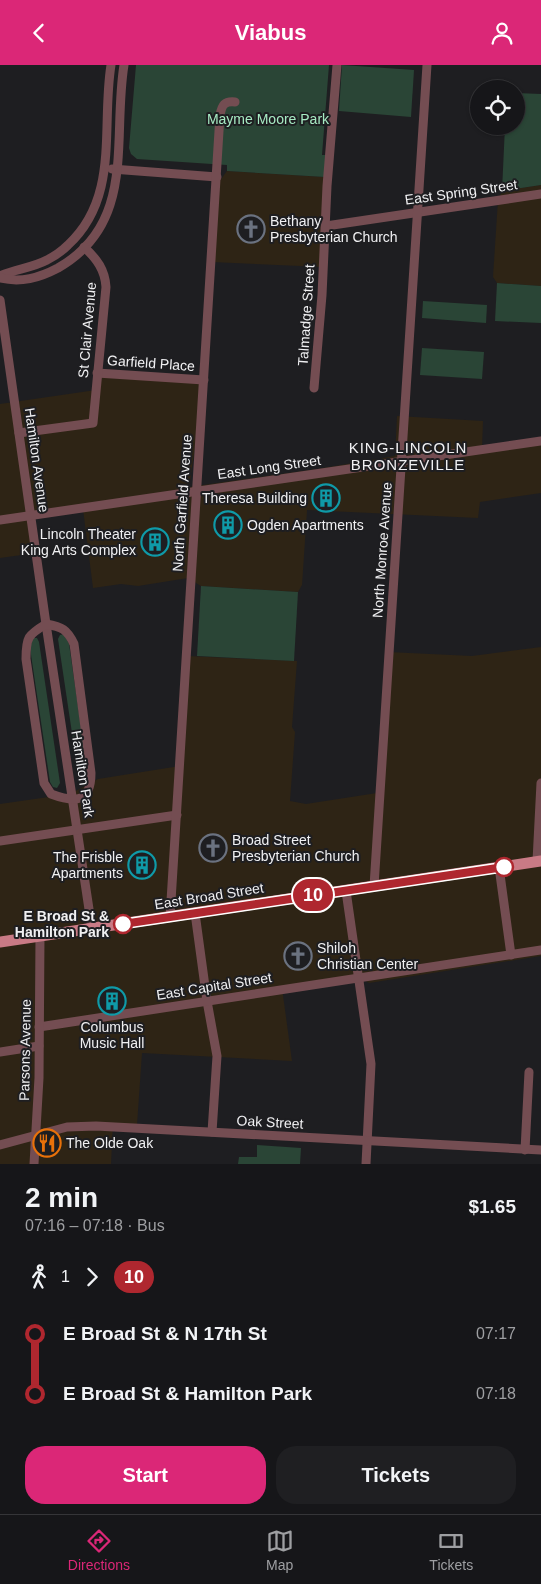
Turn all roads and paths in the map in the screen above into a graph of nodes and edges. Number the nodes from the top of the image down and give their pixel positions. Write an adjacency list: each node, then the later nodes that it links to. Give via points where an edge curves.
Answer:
1 (110, 65): 6 (street)
2 (124, 65): 7 (street)
3 (337, 65): 11 (street, Talmadge Street)
4 (427, 65): 10 (street, North Monroe Avenue)
5 (235, 101): 8 (street, North Garfield Avenue, via 225,102 221,109)
6 (104, 168): 7 (street); 13 (street, via 94,213 83,231 47,260)
7 (117, 169): 8 (street); 12 (street, via 106,219)
8 (216, 177): 16 (street, North Garfield Avenue)
9 (541, 194): 10 (street, East Spring Street)
10 (416, 213): 11 (street, East Spring Street); 20 (street, North Monroe Avenue)
11 (326, 227): 17 (street, Talmadge Street)
12 (84, 247): 13 (street, via 69,261 37,278 13,281); 15 (street, St Clair Avenue, via 100,264 105,276)
13 (0, 277)
14 (0, 300): 18 (street, Hamilton Avenue)
15 (97, 373): 16 (street, Garfield Place); 18 (street, St Clair Avenue, via 93,423)
16 (204, 380): 21 (street, North Garfield Avenue)
17 (314, 387)
18 (19, 433): 22 (street, Hamilton Avenue)
19 (541, 441): 20 (street, East Long Street)
20 (402, 461): 21 (street, East Long Street); 32 (street, North Monroe Avenue)
21 (197, 492): 22 (street, East Long Street); 27 (street, North Garfield Avenue)
22 (31, 515): 23 (street, East Long Street); 24 (street, Hamilton Avenue)
23 (0, 520)
24 (46, 623): 26 (street, Hamilton Park); 26 (street, via 69,633 74,644 91,786 86,795); 26 (street, via 31,633 26,645 44,783 50,794)
25 (541, 783): 30 (street)
26 (73, 800): 28 (street, Hamilton Park)
27 (176, 815): 28 (street); 35 (street, North Garfield Avenue)
28 (78, 830): 29 (street); 36 (street, Hamilton Park)
29 (0, 841)
30 (539, 861): 31 (main road, East Broad Street)
31 (499, 867): 32 (main road, East Broad Street); 40 (street)
32 (374, 886): 33 (main road, East Broad Street)
33 (346, 891): 34 (main road, East Broad Street); 41 (street)
34 (195, 913): 35 (main road, East Broad Street); 42 (street)
35 (170, 917): 36 (main road, East Broad Street)
36 (92, 929): 37 (main road, East Broad Street)
37 (40, 937): 38 (main road, East Broad Street); 43 (street, Parsons Avenue)
38 (0, 942)
39 (541, 951): 40 (street, East Capital Street)
40 (511, 955): 41 (street, East Capital Street)
41 (359, 979): 42 (street, East Capital Street); 49 (street, via 371,1064)
42 (207, 1001): 43 (street, East Capital Street); 47 (street, via 217,1056)
43 (39, 1027): 44 (street, Parsons Avenue)
44 (39, 1046): 45 (street); 48 (street, Parsons Avenue)
45 (0, 1052)
46 (529, 1072): 51 (street)
47 (212, 1132): 48 (street, Oak Street, via 96,1126 67,1127); 49 (street, Oak Street)
48 (36, 1136): 50 (street, Oak Street); 53 (street, Parsons Avenue)
49 (368, 1141): 51 (street, Oak Street); 54 (street)
50 (0, 1145)
51 (525, 1150): 52 (street, Oak Street)
52 (541, 1151)
53 (34, 1164)
54 (366, 1164)

